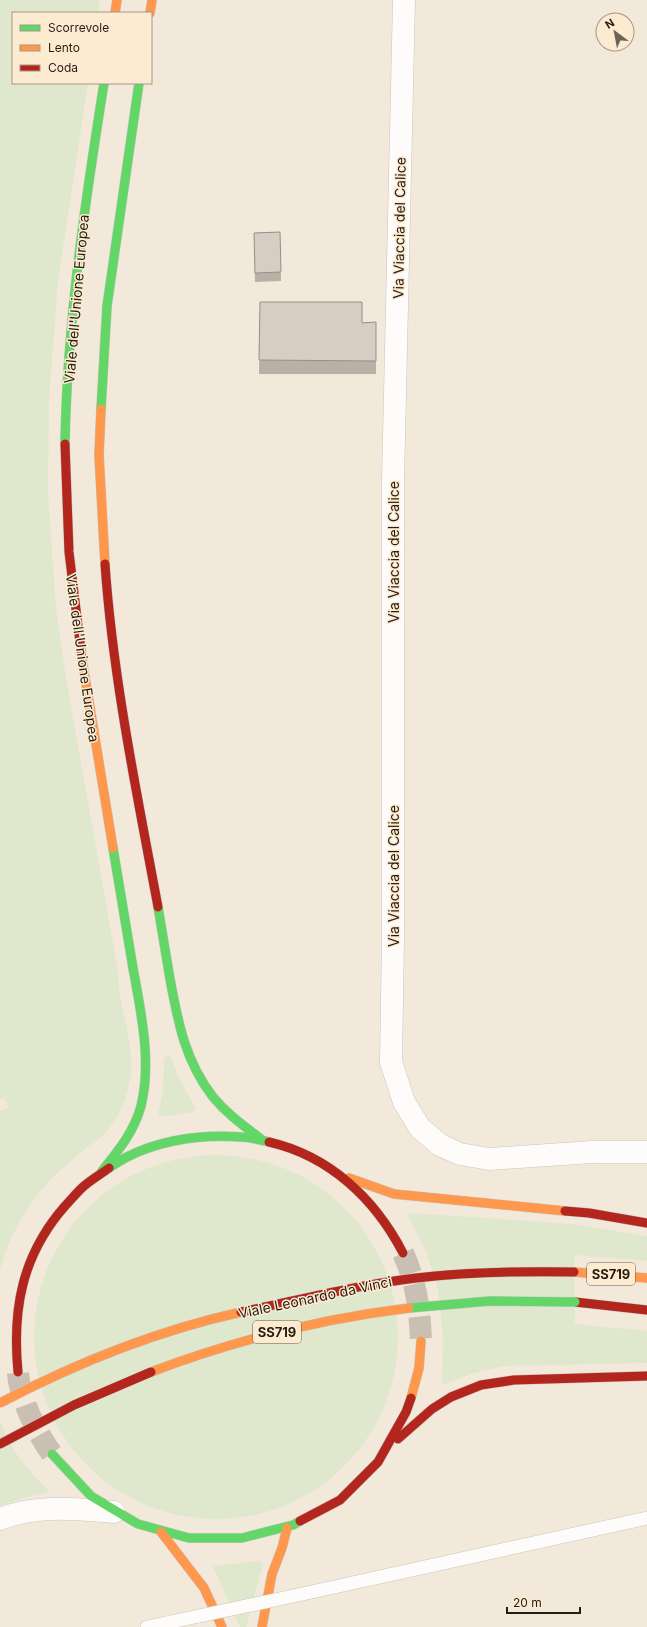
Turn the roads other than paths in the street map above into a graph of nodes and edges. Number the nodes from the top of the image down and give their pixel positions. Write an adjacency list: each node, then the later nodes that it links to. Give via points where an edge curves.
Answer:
1 (117, 0): 4 (main road)
2 (152, 0): 5 (main road)
3 (404, 0): 9 (street, Via Viaccia del Calice, via 393,481 391,1062 404,1102 420,1128 440,1145 460,1154 489,1159 592,1152)
4 (115, 12)
5 (150, 12)
6 (104, 84): 10 (main road, Viale dell'Unione Europea, via 85,201 72,315 68,366 67,520 78,640 137,988 146,1056 145,1088 134,1125)
7 (139, 84): 8 (main road, Viale dell'Unione Europea, via 107,306 103,357 99,455 108,607 129,748 179,1027 197,1075 213,1098 232,1117)
8 (261, 1139): 10 (main road, Viale dell'Unione Europea, via 233,1135 196,1136 160,1143 126,1157); 11 (main road, Viale dell'Unione Europea, via 289,1147)
9 (647, 1152)
10 (102, 1171): 16 (main road, Viale dell'Unione Europea, via 61,1209 45,1232 22,1283)
11 (338, 1174): 12 (main road, via 394,1194 589,1213); 13 (main road, Viale dell'Unione Europea, via 360,1192 379,1213)
12 (647, 1223)
13 (403, 1253)
14 (647, 1278): 21 (main road, Viale Leonardo da Vinci / SS719, bridge, via 574,1272 478,1273 358,1287 218,1317 168,1332 56,1374)
15 (647, 1310): 22 (main road, Viale Leonardo da Vinci / SS719, bridge, via 575,1302 502,1301 371,1313 291,1329 210,1351 136,1378 85,1400)
16 (17, 1311): 17 (main road); 19 (main road, Viale dell'Unione Europea, via 15,1345)
17 (6, 1320)
18 (421, 1341): 23 (main road, via 412,1398 402,1424)
19 (18, 1372)
20 (647, 1376): 23 (main road, via 514,1380 481,1385 451,1397 432,1409)
21 (0, 1403)
22 (0, 1444)
23 (388, 1449): 28 (main road, via 368,1474 344,1496 316,1515)
24 (52, 1454): 25 (main road, via 86,1492)
25 (114, 1512): 27 (street, via 64,1508 30,1510); 29 (main road)
26 (647, 1518): 30 (lane, bridge)
27 (0, 1519)
28 (286, 1528): 29 (main road, via 256,1537 224,1540 193,1539); 32 (main road, via 272,1574)
29 (161, 1532): 31 (main road, via 204,1588)
30 (147, 1627)
31 (222, 1627)
32 (262, 1627)

